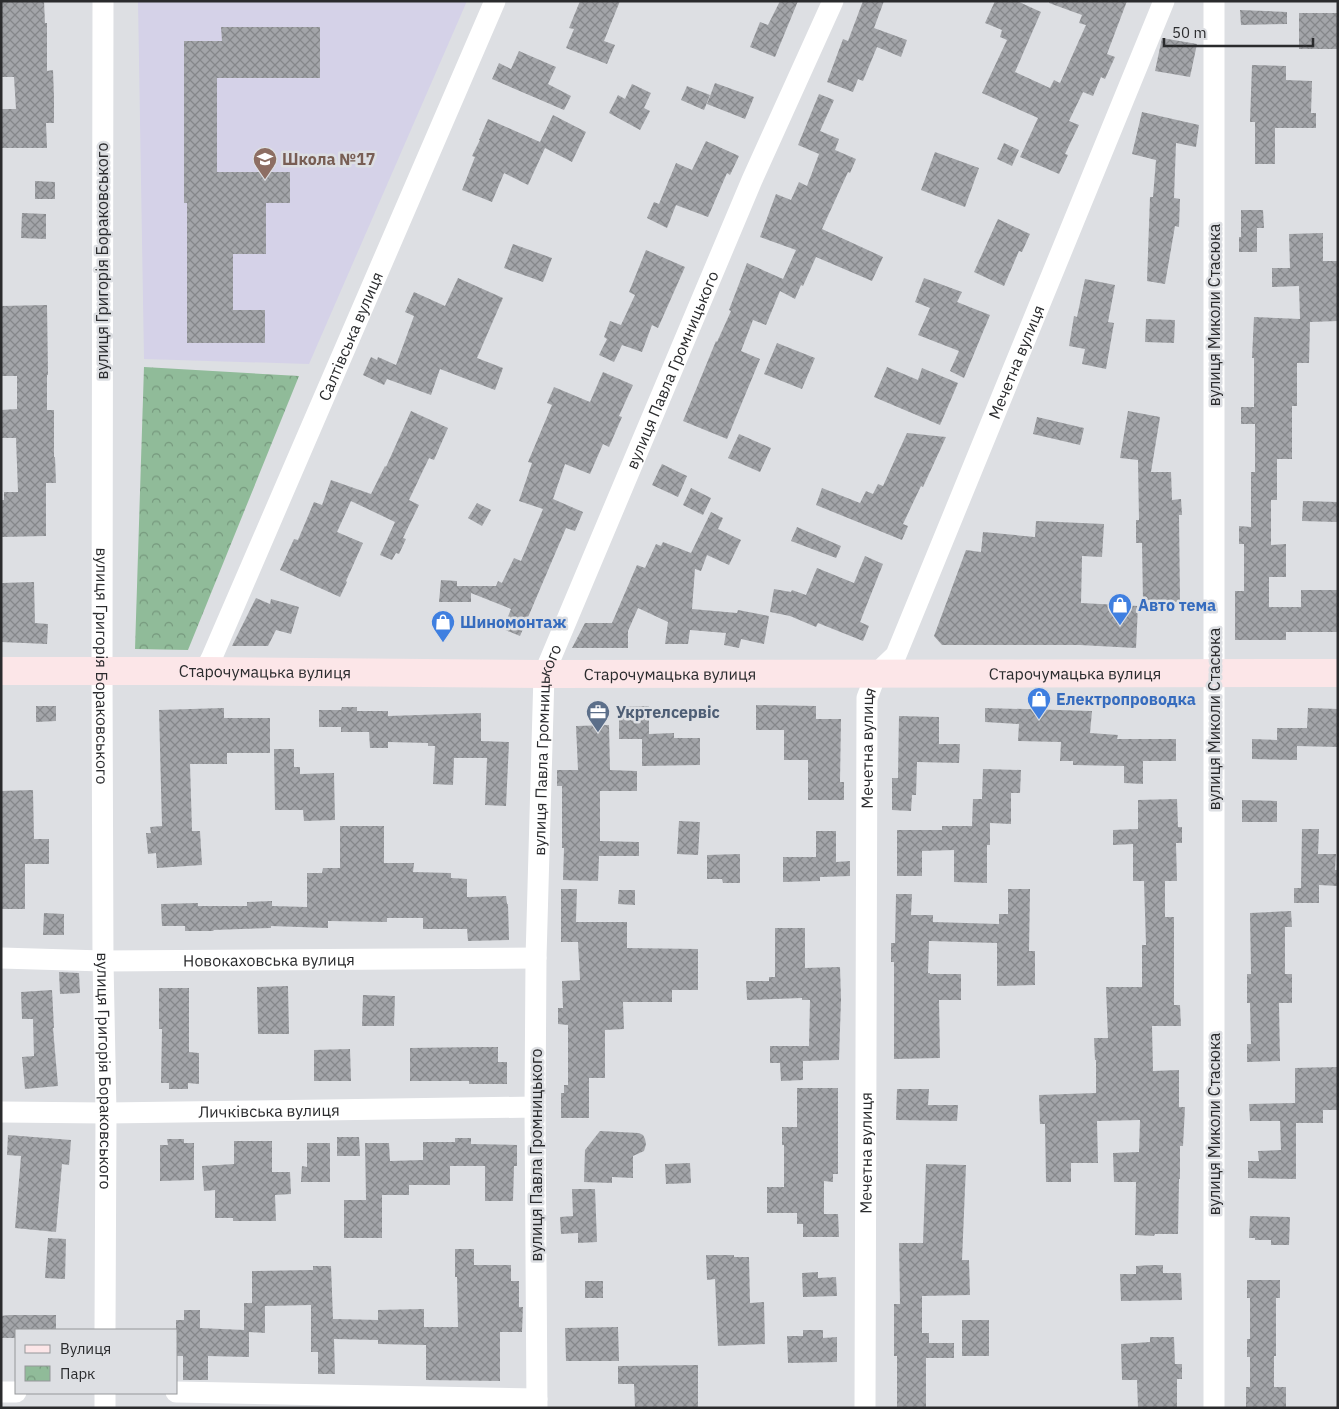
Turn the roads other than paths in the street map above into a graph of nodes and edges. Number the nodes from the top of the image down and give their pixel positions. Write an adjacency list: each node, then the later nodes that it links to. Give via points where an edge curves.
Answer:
1 (103, 1): 7 (street, вулиця Григорія Бораковського)
2 (495, 1): 8 (street, Салтівська вулиця)
3 (832, 1): 11 (street, вулиця Павла Громницького, via 752,180)
4 (1164, 1): 12 (street, Мечетна вулиця, via 896,655)
5 (1214, 1): 9 (street, вулиця Миколи Стасюка)
6 (1, 671): 7 (street, Старочумацька вулиця)
7 (102, 671): 8 (street, Старочумацька вулиця); 15 (street, вулиця Григорія Бораковського)
8 (205, 671): 11 (street, Старочумацька вулиця)
9 (1214, 673): 10 (street, Старочумацька вулиця); 12 (street, Старочумацька вулиця); 27 (street, вулиця Миколи Стасюка)
10 (1338, 673)
11 (544, 674): 12 (street, Старочумацька вулиця); 14 (street, вулиця Павла Громницького)
12 (876, 674): 26 (street, Мечетна вулиця, via 867,698)
13 (1, 958): 15 (street, Новокаховська вулиця)
14 (536, 958): 15 (street, Новокаховська вулиця); 16 (street, вулиця Павла Громницького)
15 (103, 961): 18 (street, вулиця Григорія Бораковського)
16 (535, 1107): 18 (street, Личківська вулиця); 24 (street, вулиця Павла Громницького)
17 (1, 1112): 18 (street, Личківська вулиця)
18 (106, 1113): 19 (street, вулиця Григорія Бораковського)
19 (105, 1329)
20 (1, 1392): 21 (street)
21 (15, 1392)
22 (178, 1392): 24 (street)
23 (105, 1394): 25 (street)
24 (537, 1403)
25 (105, 1408)
26 (865, 1408)
27 (1214, 1408)

